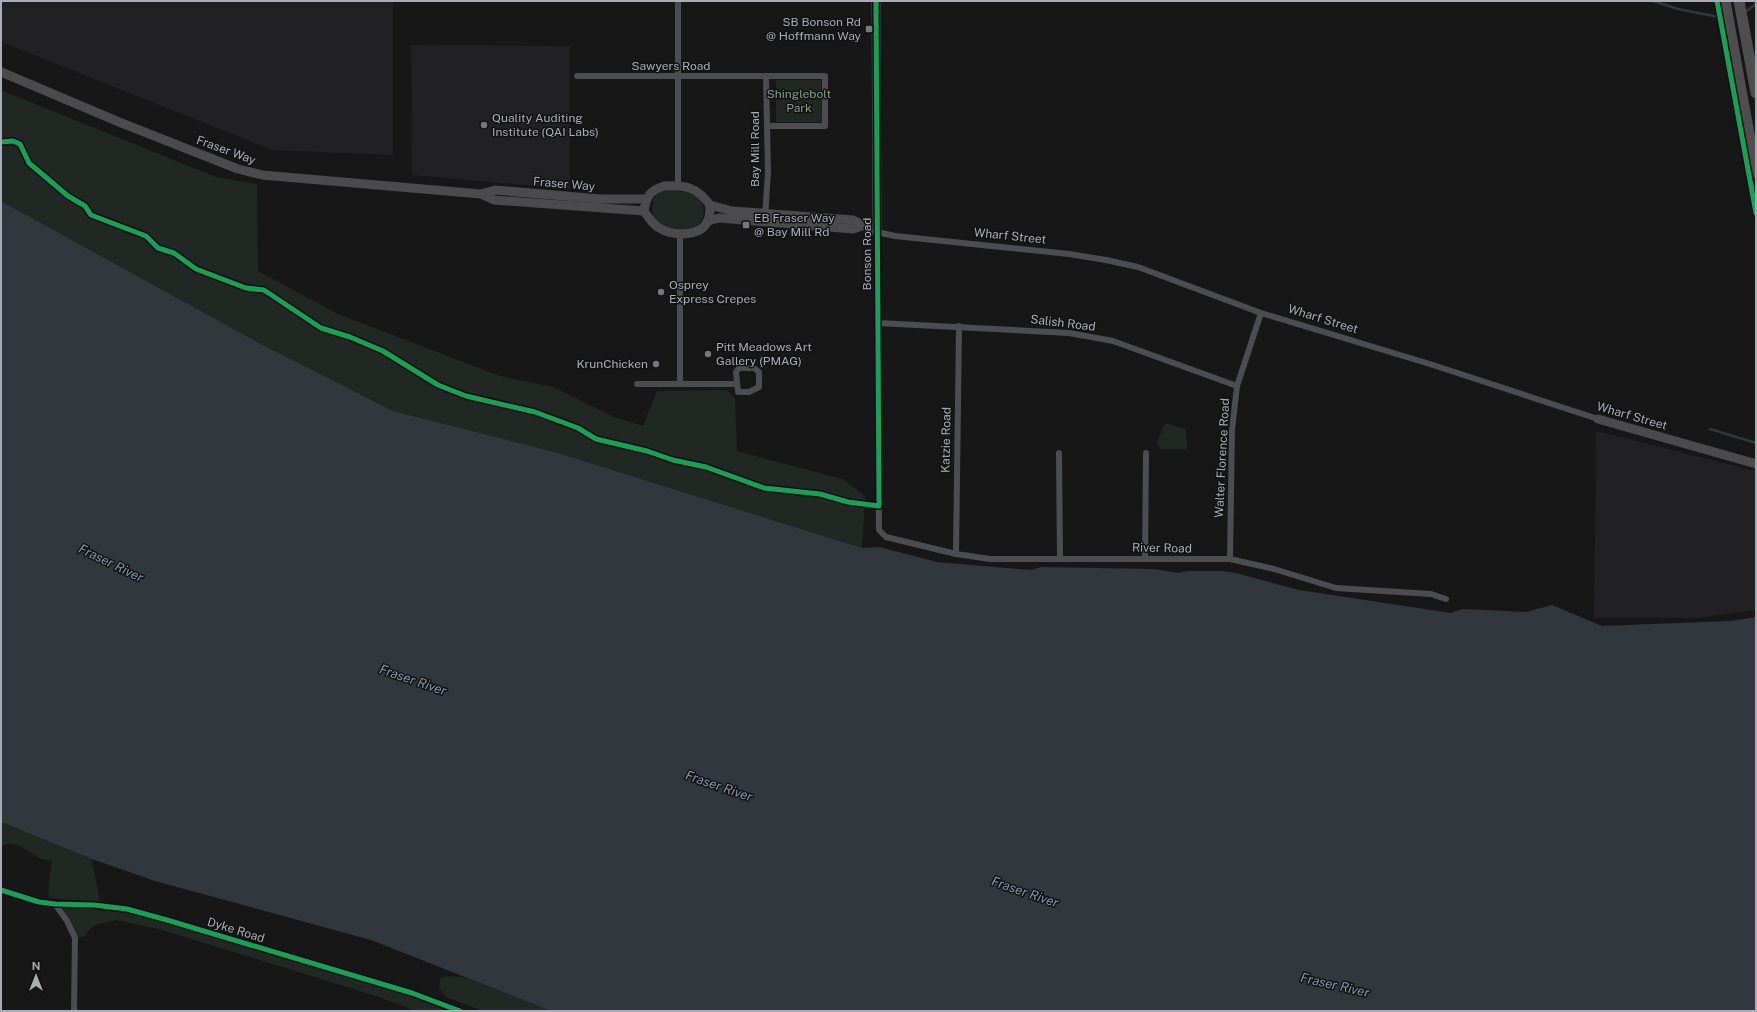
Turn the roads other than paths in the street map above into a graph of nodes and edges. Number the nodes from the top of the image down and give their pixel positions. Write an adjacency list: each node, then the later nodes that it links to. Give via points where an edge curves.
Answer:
1 (678, 1): 7 (street)
2 (876, 1): 19 (street, Bonson Road)
3 (1725, 1): 11 (highway)
4 (1739, 1): 9 (highway)
5 (1, 72): 13 (street, Fraser Way, via 119,122 251,173)
6 (577, 76): 7 (street, Sawyers Road)
7 (678, 76): 8 (street, Sawyers Road); 12 (street)
8 (766, 77): 10 (street, Bay Mill Road); 10 (street, Sawyers Road, via 825,76 825,126)
9 (1756, 93)
10 (767, 126): 17 (street, Bay Mill Road, via 768,172)
11 (1756, 174)
12 (678, 186): 14 (street, via 658,188); 15 (street, via 696,190)
13 (481, 194): 14 (street, Fraser Way, via 494,190 600,199); 16 (street, Fraser Way, via 494,200)
14 (645, 199): 16 (street)
15 (710, 205): 17 (street); 18 (street)
16 (644, 211): 20 (street, via 660,229)
17 (765, 217): 18 (street, via 719,218); 19 (street, via 853,229 862,226)
18 (708, 221): 20 (street, via 697,231)
19 (877, 232): 21 (street, Wharf Street, via 1106,260 1138,267); 22 (street, Bonson Road)
20 (680, 233): 25 (street)
21 (1261, 313): 27 (street, Walter Florence Road); 28 (street, Wharf Street, via 1433,365)
22 (878, 323): 23 (street, Salish Road); 32 (street, Bonson Road)
23 (959, 326): 27 (street, Salish Road, via 1051,331 1113,342); 33 (street, Katzie Road)
24 (637, 384): 25 (street)
25 (680, 384): 26 (street)
26 (736, 384): 26 (street, via 736,372 739,368 754,368 759,372 759,387 749,392 738,392)
27 (1237, 386): 36 (street, Walter Florence Road, via 1232,430)
28 (1598, 419): 31 (street, Wharf Street)
29 (1059, 453): 34 (street)
30 (1146, 453): 35 (street)
31 (1756, 464)
32 (879, 530): 33 (street, River Road, via 886,537)
33 (956, 554): 34 (street, River Road, via 1010,560)
34 (1060, 559): 35 (street, River Road)
35 (1145, 559): 36 (street, River Road)
36 (1230, 559): 37 (street, River Road, via 1336,588 1431,594)
37 (1446, 599)
38 (1, 890): 39 (street, Dyke Road)
39 (55, 904): 40 (street, via 75,938); 41 (street, Dyke Road, via 120,908 160,918 412,993)
40 (74, 1011)
41 (460, 1011)

